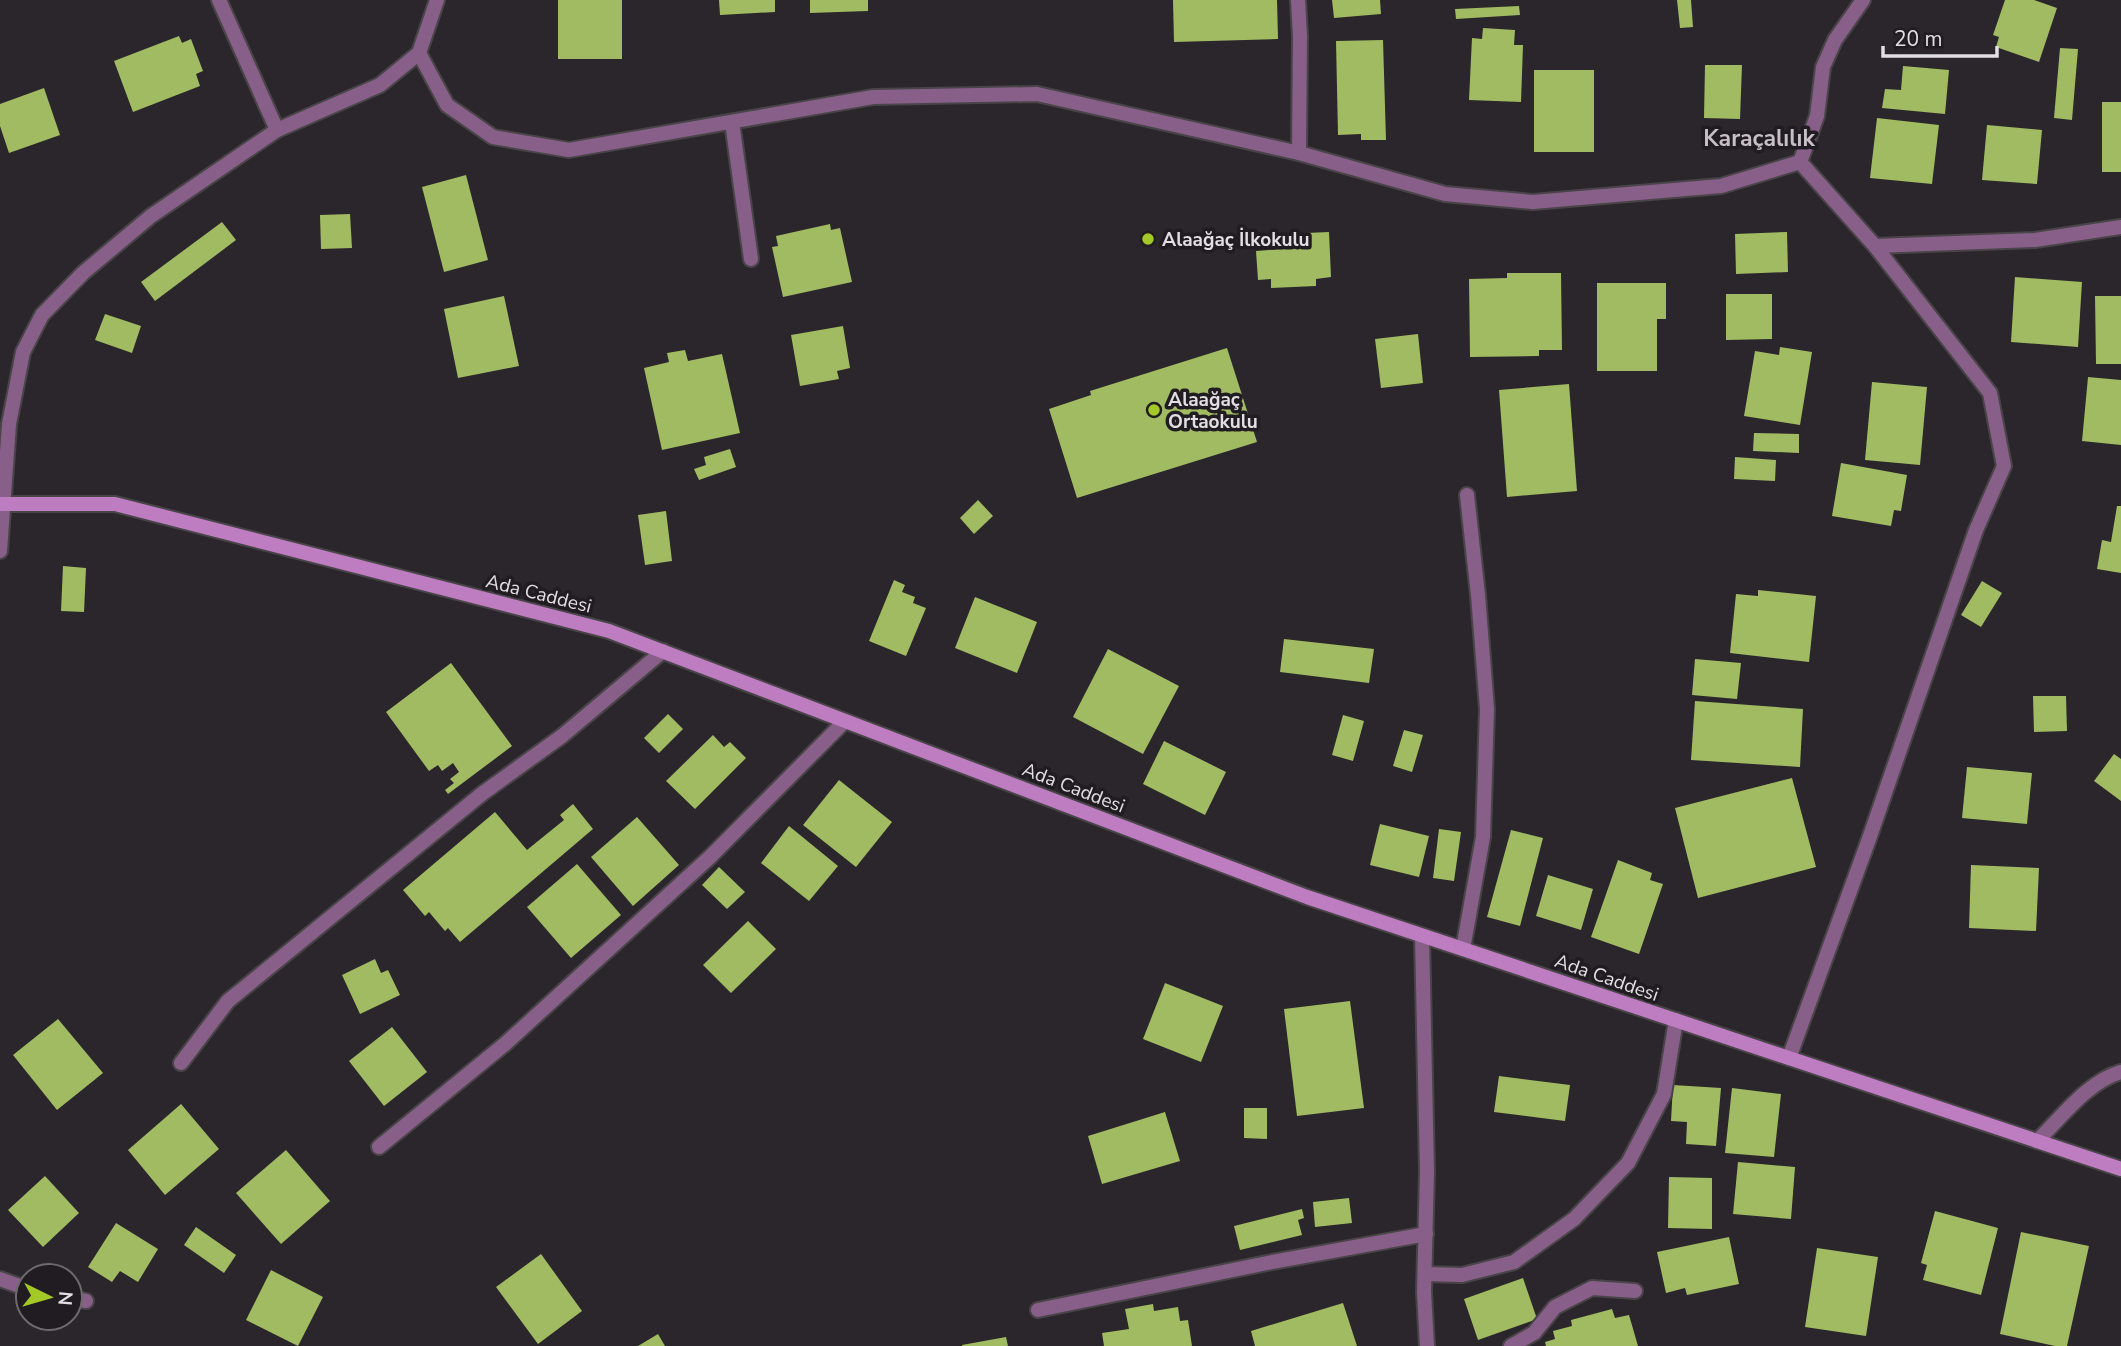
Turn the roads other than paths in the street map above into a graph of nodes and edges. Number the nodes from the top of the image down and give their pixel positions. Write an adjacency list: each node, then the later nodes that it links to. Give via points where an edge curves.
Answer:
1 (219, 0): 7 (street)
2 (437, 0): 5 (street)
3 (1298, 0): 8 (street)
4 (1863, 0): 9 (street, via 1835,40 1823,67 1817,116)
5 (419, 52): 6 (street, via 447,106 494,137 569,150); 7 (street, via 380,85)
6 (732, 122): 8 (street, via 873,97 1037,94); 12 (street)
7 (277, 130): 14 (street, via 152,216 83,272 42,315 23,352 9,424)
8 (1298, 153): 9 (street, via 1445,194 1533,202 1721,186)
9 (1800, 162): 11 (street)
10 (2121, 227): 11 (street, via 2035,240)
11 (1875, 246): 21 (street, via 1990,393 2004,466 1976,530)
12 (751, 259)
13 (1467, 495): 19 (street, via 1488,709 1483,837)
14 (2, 504): 15 (street); 16 (main road, Ada Caddesi, via 115,504 609,631)
15 (0, 551)
16 (663, 651): 17 (main road, Ada Caddesi); 22 (street, via 228,1001)
17 (845, 721): 18 (main road, Ada Caddesi, via 1307,897); 25 (street, via 710,857 505,1044)
18 (1422, 936): 19 (main road, Ada Caddesi); 27 (street)
19 (1463, 949): 20 (main road, Ada Caddesi)
20 (1676, 1020): 21 (main road, Ada Caddesi); 28 (street, via 1664,1094 1628,1163 1574,1219 1514,1262 1462,1275)
21 (1790, 1058): 24 (main road, Ada Caddesi)
22 (181, 1063)
23 (2121, 1072): 24 (street, via 2084,1094)
24 (2037, 1141): 26 (main road, Ada Caddesi)
25 (379, 1147)
26 (2121, 1169)
27 (1426, 1234): 28 (street); 30 (street)
28 (1425, 1274): 31 (street)
29 (1635, 1291): 32 (street, via 1592,1287 1555,1307 1534,1333)
30 (1038, 1310)
31 (1424, 1343)
32 (1511, 1346)

